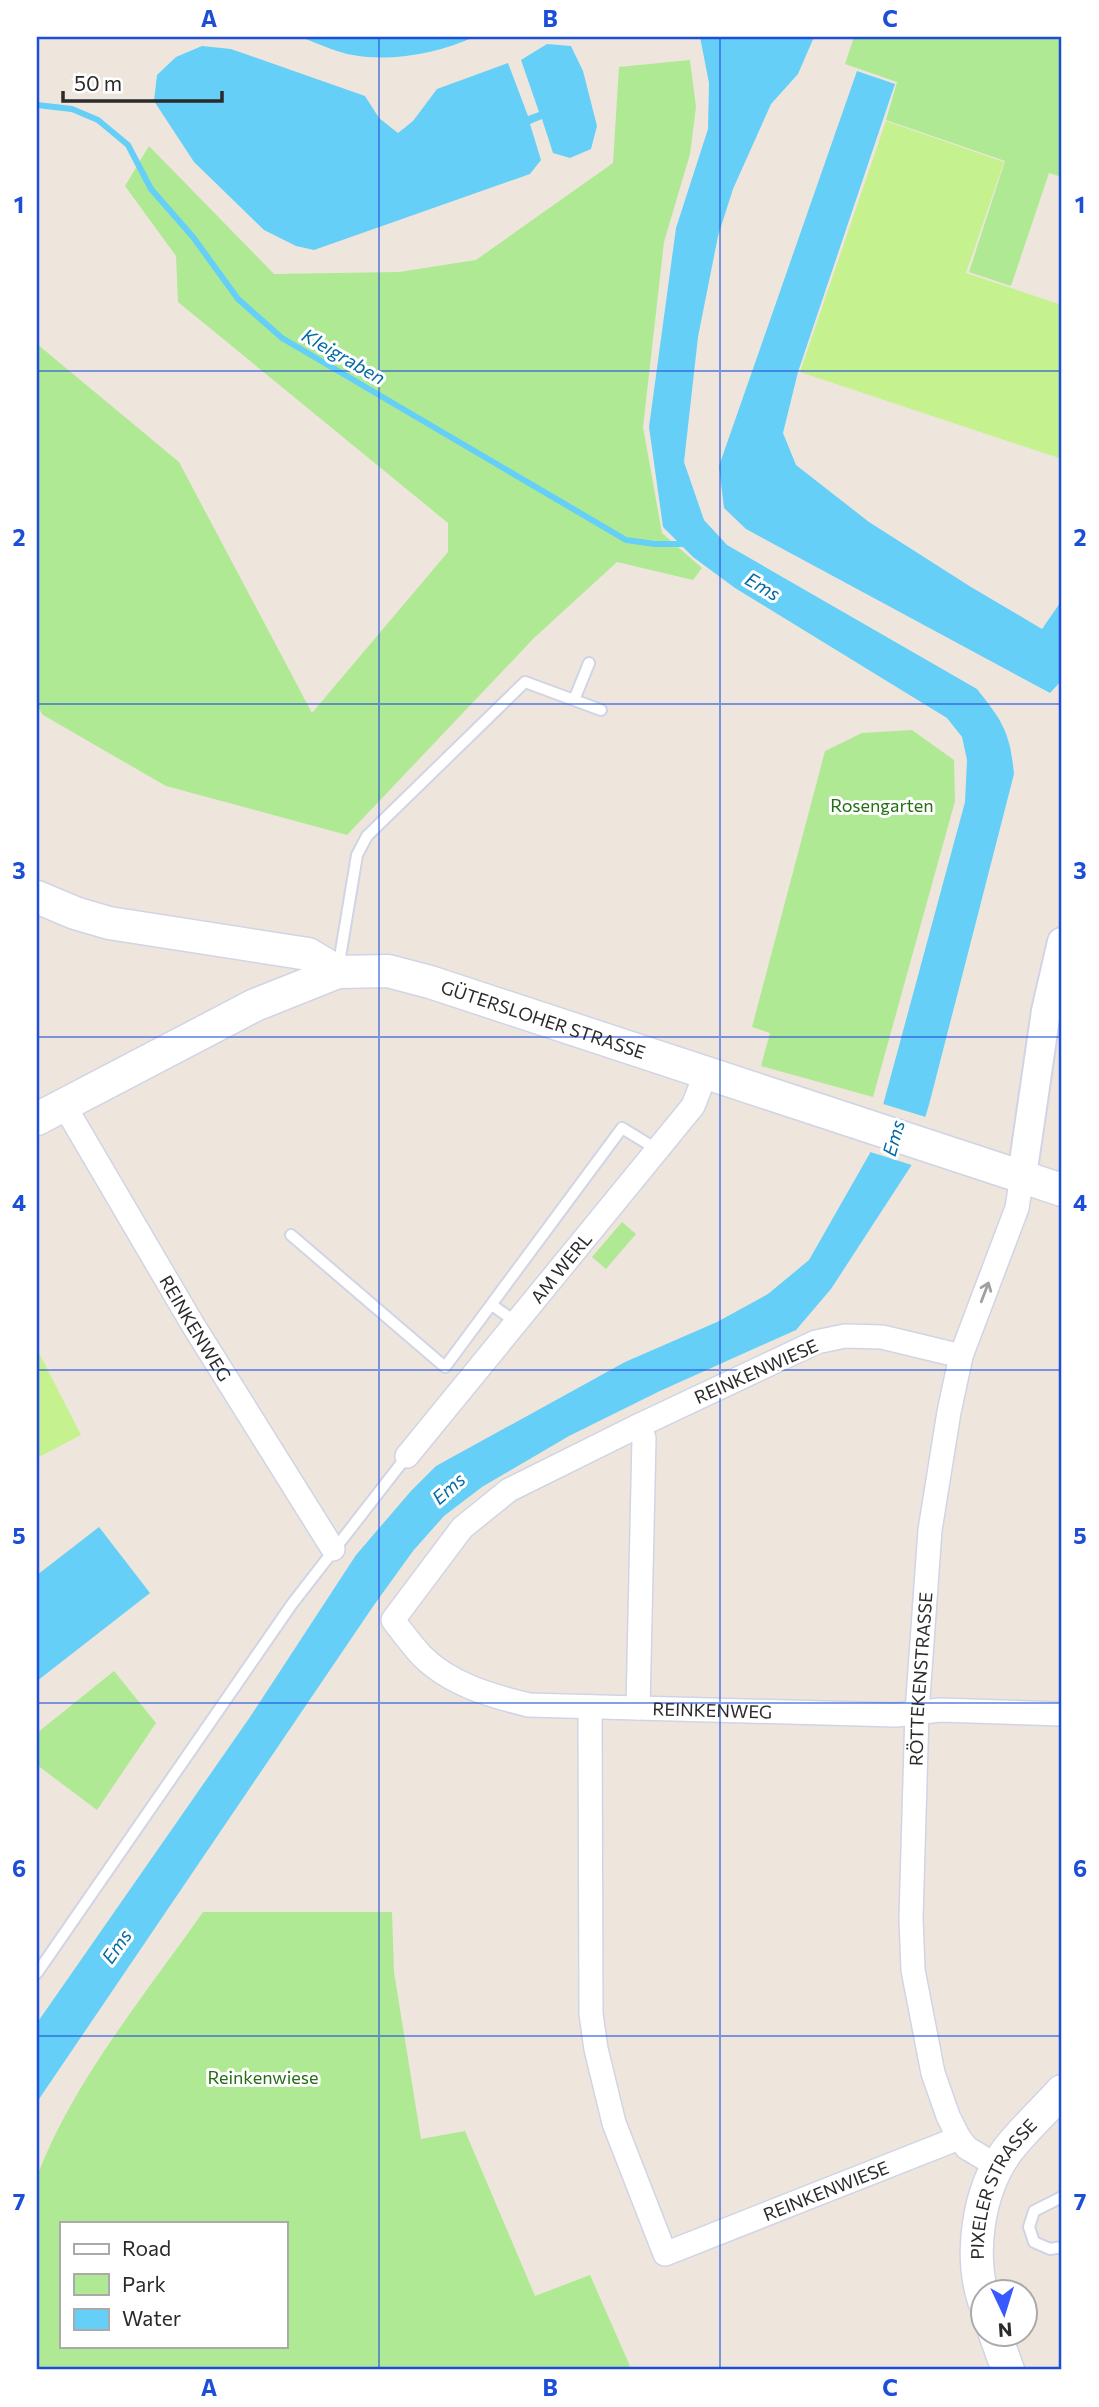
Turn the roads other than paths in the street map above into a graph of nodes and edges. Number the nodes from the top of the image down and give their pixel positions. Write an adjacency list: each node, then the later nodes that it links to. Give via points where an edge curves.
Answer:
1 (589, 663): 2 (lane)
2 (574, 700): 3 (lane); 6 (lane, via 525,682 368,836 357,855)
3 (601, 710)
4 (37, 897): 6 (main road, via 108,923 308,954)
5 (1062, 942): 10 (street, via 1046,1011)
6 (338, 972): 7 (main road, GÜTERSLOHER STRASSE, via 388,971 430,982); 8 (main road, GÜTERSLOHER STRASSE, via 255,1005)
7 (706, 1073): 9 (street, AM WERL, via 693,1106); 10 (main road, GÜTERSLOHER STRASSE)
8 (50, 1112): 18 (street, REINKENWEG, via 193,1325)
9 (658, 1150): 13 (lane, via 622,1128); 14 (street, AM WERL)
10 (1022, 1176): 11 (main road, GÜTERSLOHER STRASSE); 15 (street, RÖTTEKENSTRASSE, one-way to 10, via 1017,1208)
11 (1062, 1190)
12 (291, 1235): 13 (lane, via 445,1367)
13 (492, 1304): 14 (lane)
14 (517, 1323): 17 (street, AM WERL)
15 (961, 1356): 16 (street, REINKENWIESE, via 882,1337 845,1336 816,1342); 22 (street, RÖTTEKENSTRASSE, via 930,1530)
16 (638, 1426): 19 (street, REINKENWIESE, via 509,1490 462,1528); 21 (street, via 644,1438)
17 (407, 1456): 18 (lane)
18 (333, 1549): 24 (lane)
19 (393, 1620): 20 (street, REINKENWEG, via 422,1657 467,1686 529,1705)
20 (590, 1707): 21 (street, REINKENWEG); 26 (street, REINKENWIESE, via 591,2014 614,2123 665,2254)
21 (638, 1708): 22 (street, REINKENWEG)
22 (917, 1713): 23 (street, REINKENWEG); 26 (street, RÖTTEKENSTRASSE, via 911,1918 914,1970 933,2073)
23 (1062, 1714)
24 (37, 1973)
25 (1062, 2091): 27 (main road, PIXELER STRASSE)
26 (959, 2138): 27 (street, RÖTTEKENSTRASSE)
27 (997, 2166): 30 (main road, PIXELER STRASSE, via 977,2239)
28 (1062, 2197): 29 (lane, via 1034,2211 1029,2227 1034,2242 1050,2249)
29 (1062, 2247)
30 (979, 2278)
31 (1000, 2348): 32 (main road)
32 (1008, 2370)

